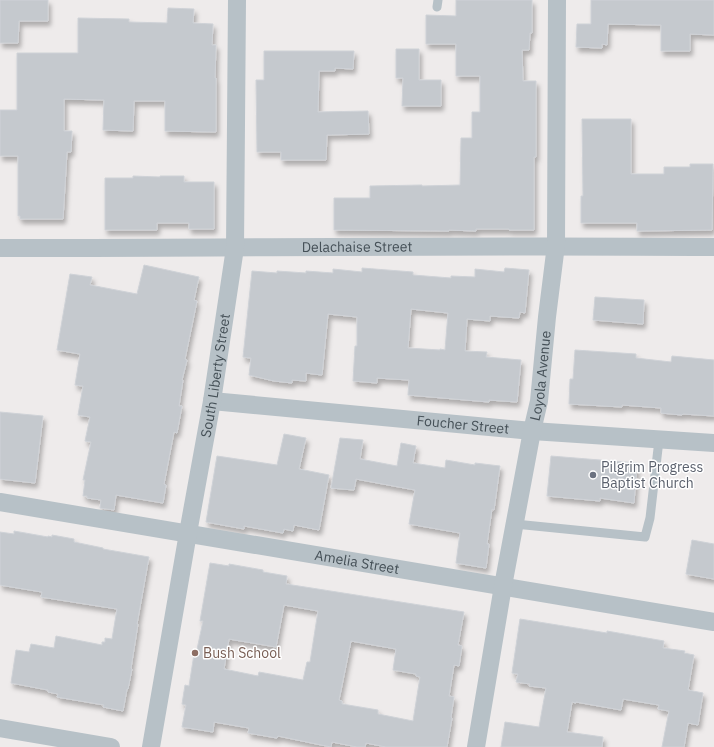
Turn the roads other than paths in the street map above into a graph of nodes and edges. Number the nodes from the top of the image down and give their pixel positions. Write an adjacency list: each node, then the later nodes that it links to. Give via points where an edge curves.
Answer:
1 (237, 0): 6 (street, South Liberty Street)
2 (557, 0): 3 (street, Loyola Avenue)
3 (556, 245): 4 (street, Delachaise Street); 6 (street, Delachaise Street); 8 (street, Loyola Avenue, via 539,402)
4 (714, 247)
5 (0, 248): 6 (street, Delachaise Street)
6 (234, 248): 7 (street, South Liberty Street)
7 (212, 402): 8 (street, Foucher Street); 13 (street, South Liberty Street)
8 (532, 432): 9 (street, Foucher Street); 12 (street, Loyola Avenue)
9 (660, 440): 10 (street, Foucher Street); 12 (lane, via 650,518 645,537)
10 (714, 443)
11 (0, 502): 13 (street, Amelia Street)
12 (515, 524): 14 (street, Loyola Avenue)
13 (188, 534): 14 (street, Amelia Street); 18 (street, South Liberty Street)
14 (503, 586): 15 (street, Amelia Street); 19 (street, Loyola Avenue)
15 (714, 622)
16 (0, 728): 17 (street)
17 (111, 747)
18 (151, 747)
19 (476, 747)

